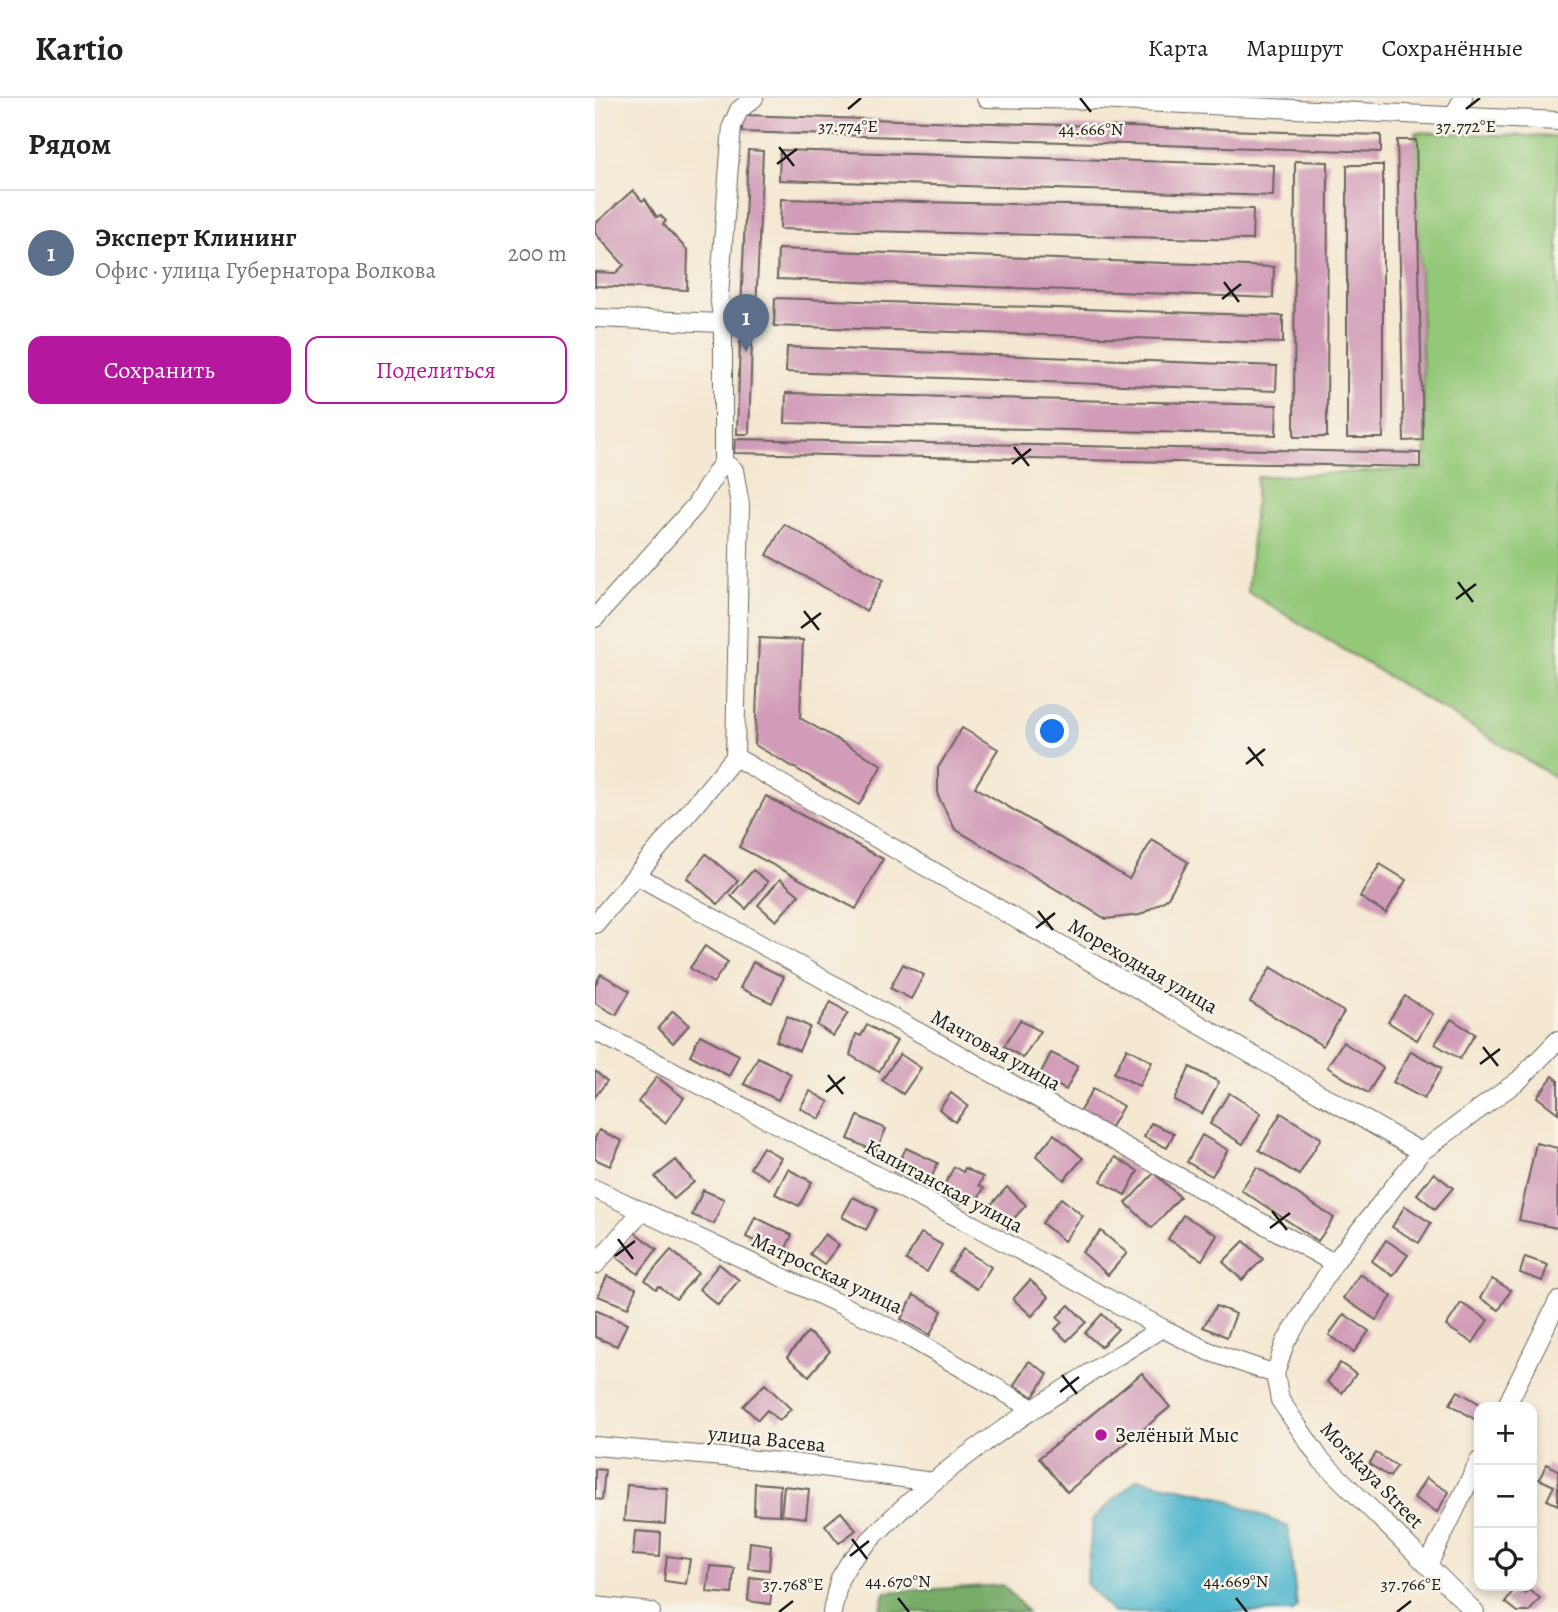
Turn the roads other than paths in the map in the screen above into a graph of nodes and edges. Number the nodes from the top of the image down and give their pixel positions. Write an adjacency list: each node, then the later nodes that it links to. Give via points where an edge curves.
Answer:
1 (754, 98): 7 (street, via 739,110 732,126 719,296)
2 (986, 98): 4 (street)
3 (1462, 98): 4 (street)
4 (1451, 119): 5 (street)
5 (1558, 121)
6 (595, 318): 7 (street)
7 (723, 323): 8 (street)
8 (724, 460): 9 (street, via 695,506); 10 (street, via 734,470 740,505)
9 (595, 618)
10 (734, 757): 11 (street); 15 (street, Мореходная улица)
11 (636, 875): 12 (street); 18 (street, Мачтовая улица)
12 (596, 921)
13 (595, 1031): 21 (street, Капитанская улица)
14 (1558, 1040): 15 (street, via 1519,1080)
15 (1421, 1152): 18 (street)
16 (595, 1189): 17 (street, Матросская улица)
17 (642, 1211): 19 (street); 24 (street, Матросская улица, via 905,1335)
18 (1334, 1263): 22 (street, via 1285,1343)
19 (595, 1265)
20 (1558, 1301): 23 (street)
21 (1162, 1328): 22 (street, Капитанская улица, via 1208,1351); 24 (street)
22 (1275, 1374): 28 (street, Morskaya Street, via 1280,1400 1320,1459)
23 (1508, 1402)
24 (1033, 1409): 27 (street)
25 (595, 1446): 27 (street, улица Васева, via 792,1463)
26 (1477, 1465): 28 (street, Morskaya Street)
27 (933, 1482): 31 (street, via 849,1563 839,1580)
28 (1428, 1565): 32 (street, Morskaya Street)
29 (595, 1606): 30 (street)
30 (650, 1612)
31 (831, 1612)
32 (1475, 1612)

